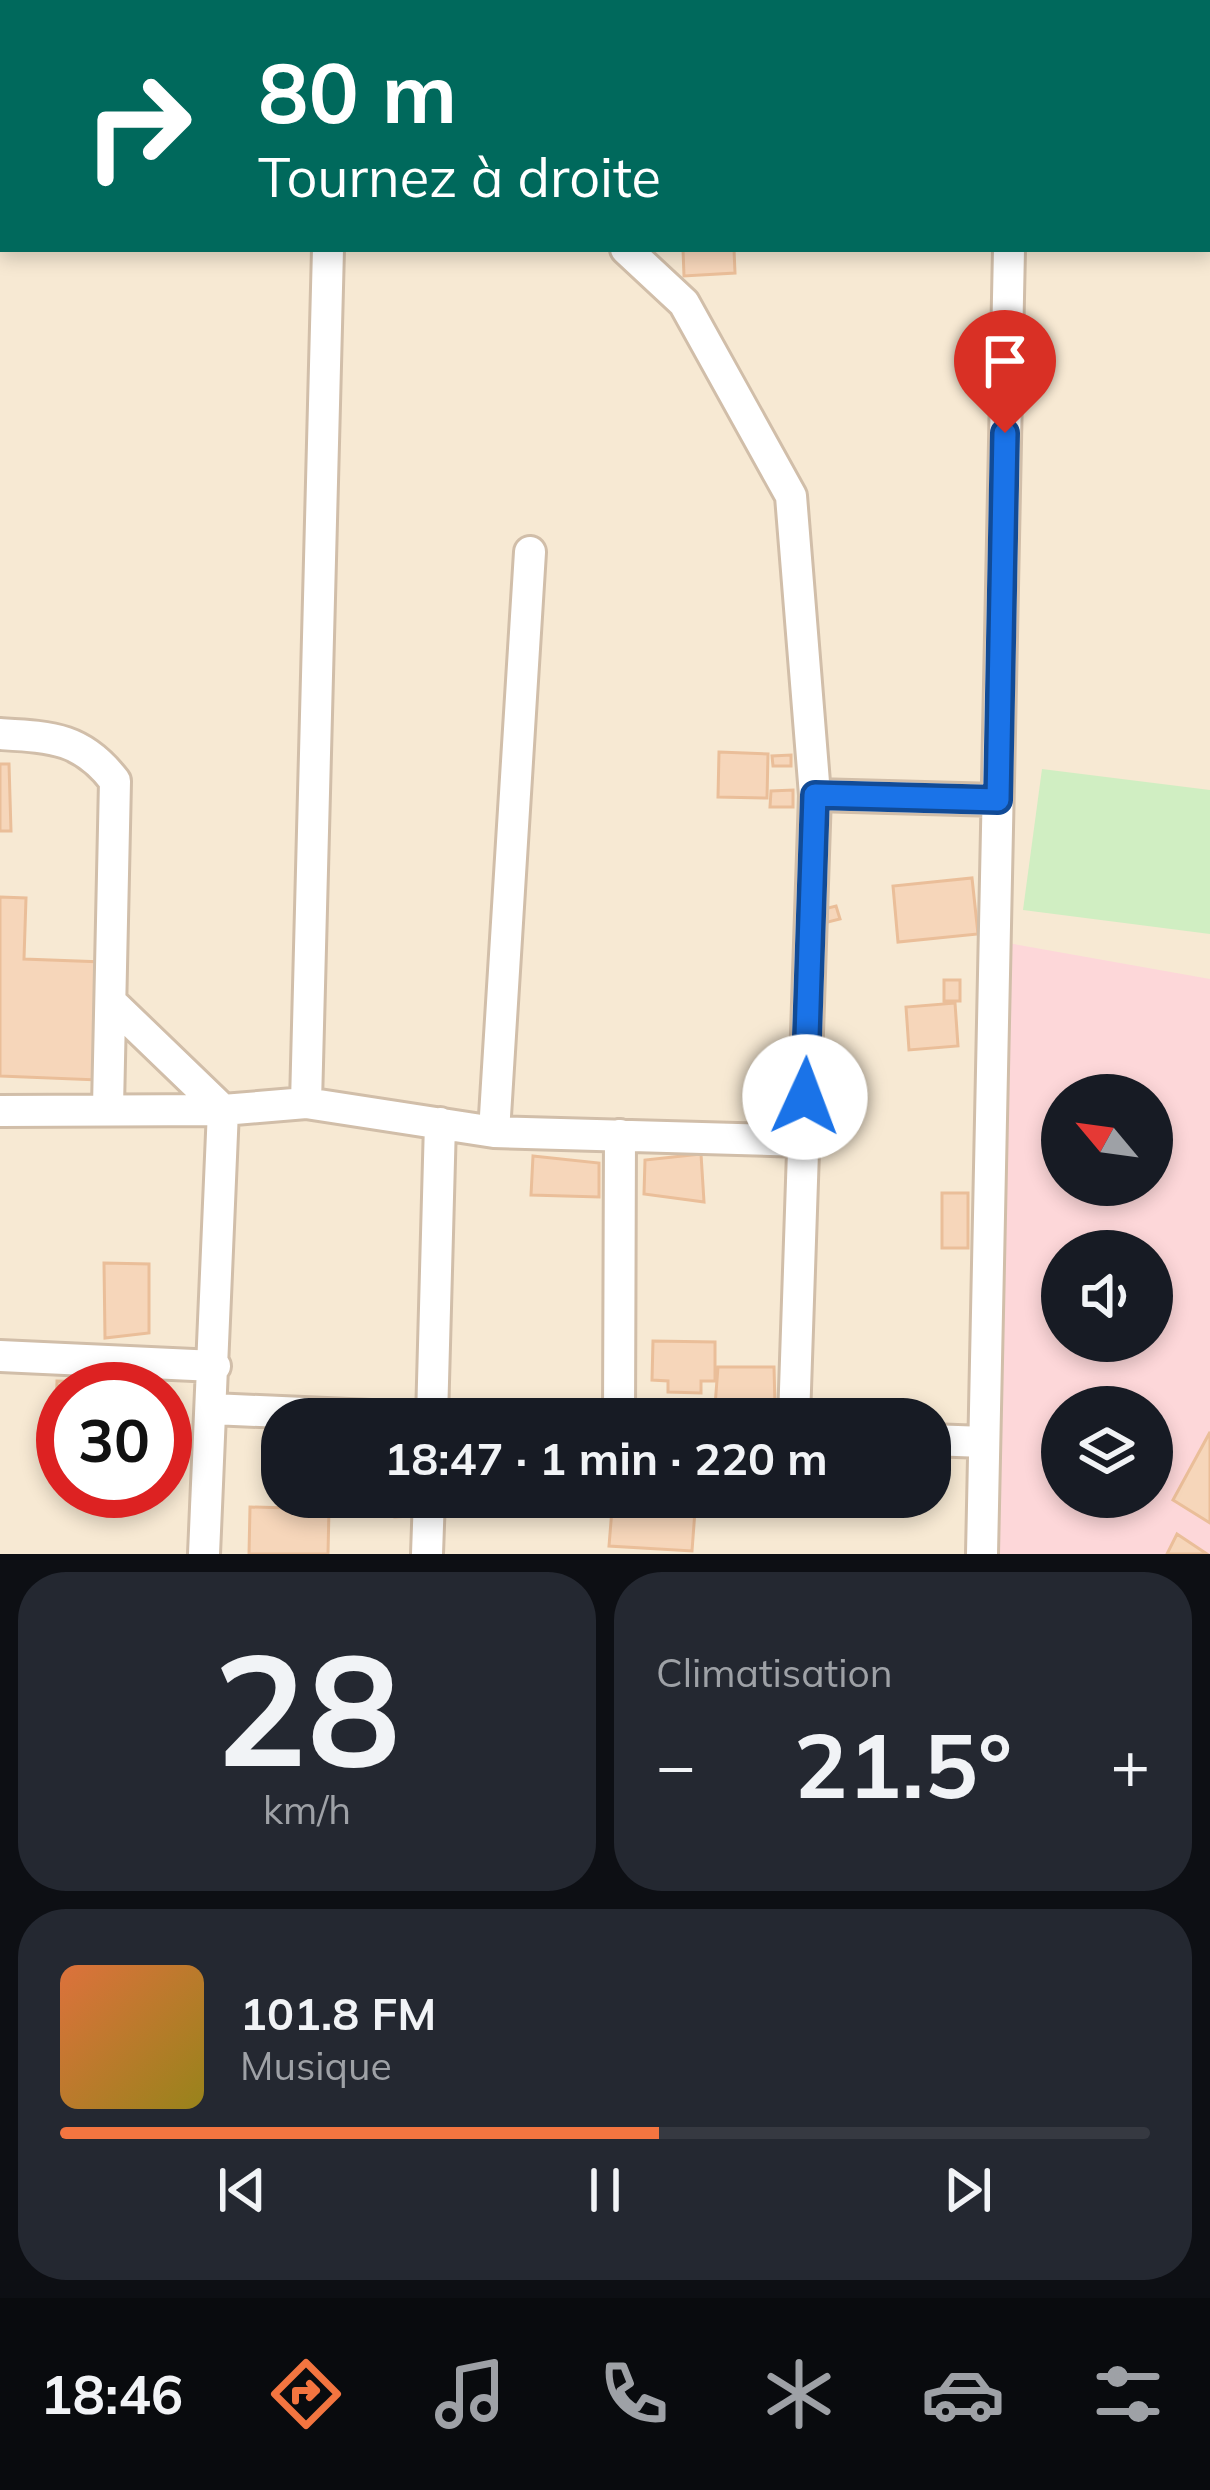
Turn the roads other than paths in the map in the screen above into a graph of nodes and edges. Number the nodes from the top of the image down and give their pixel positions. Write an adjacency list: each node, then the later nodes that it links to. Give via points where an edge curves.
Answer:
1 (328, 252): 9 (street)
2 (629, 252): 6 (street, via 684,302 791,496)
3 (1009, 252): 7 (street)
4 (530, 552): 14 (street)
5 (0, 734): 8 (street, via 74,744 115,781)
6 (815, 795): 7 (street); 16 (street)
7 (998, 800): 25 (street)
8 (112, 1003): 10 (street); 11 (street)
9 (306, 1103): 11 (street); 13 (street)
10 (108, 1108): 11 (street); 12 (street)
11 (223, 1110): 18 (street)
12 (0, 1111)
13 (440, 1123): 14 (street); 19 (street)
14 (494, 1132): 15 (street)
15 (620, 1135): 16 (street); 20 (street)
16 (803, 1141): 21 (street)
17 (0, 1356): 18 (street)
18 (214, 1366): 22 (street)
19 (434, 1398)
20 (619, 1398)
21 (795, 1398)
22 (212, 1409): 23 (street); 27 (street)
23 (261, 1411)
24 (951, 1441): 25 (street)
25 (984, 1442): 29 (street)
26 (428, 1518): 28 (street)
27 (205, 1554)
28 (427, 1554)
29 (982, 1554)

